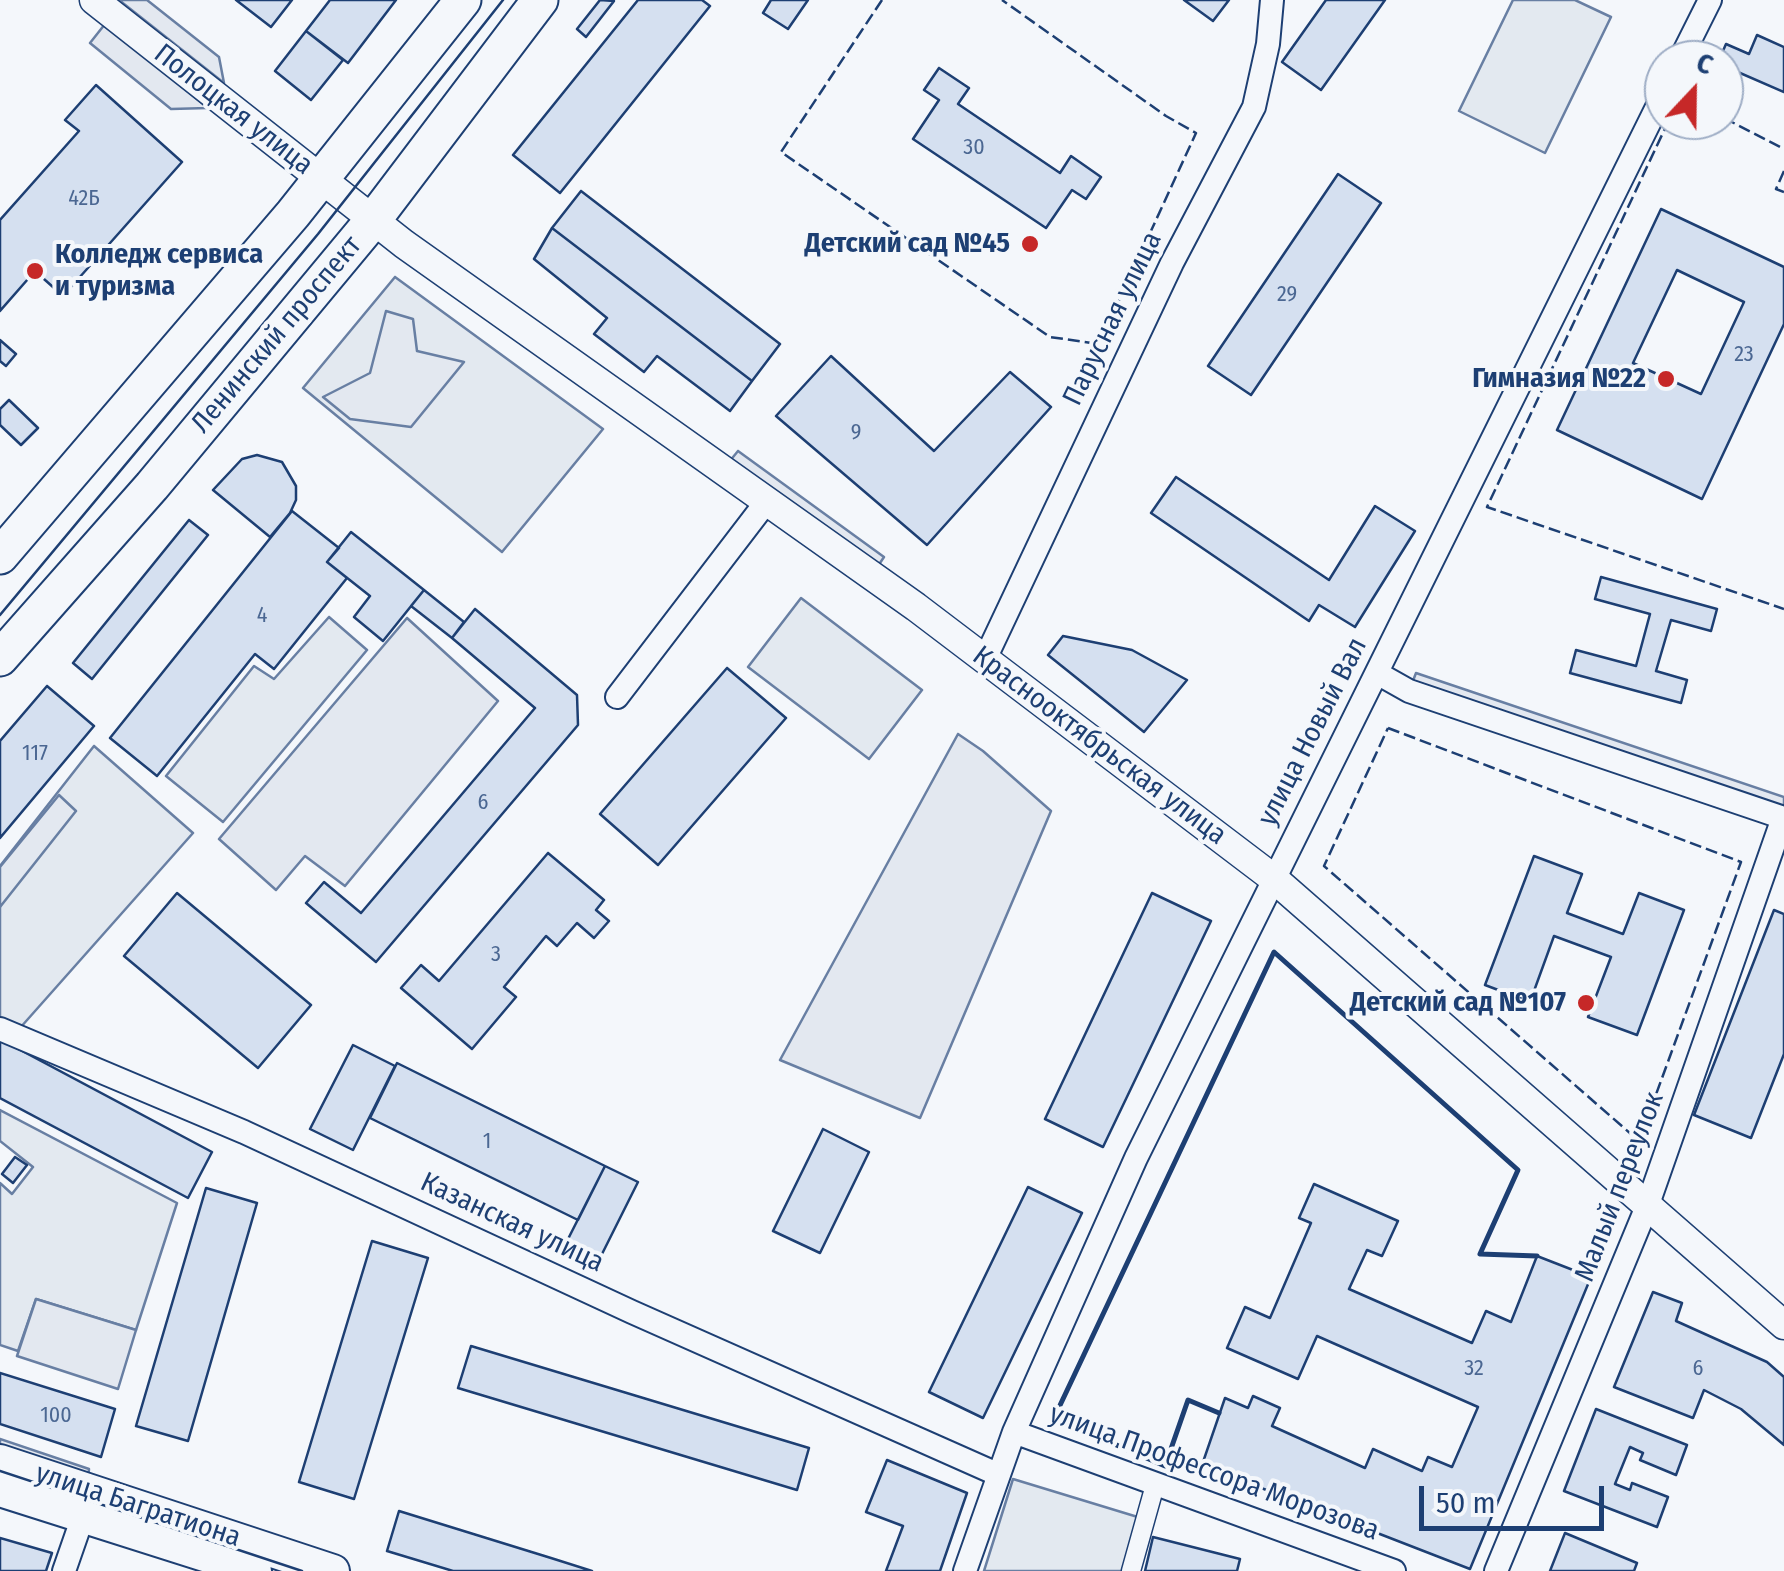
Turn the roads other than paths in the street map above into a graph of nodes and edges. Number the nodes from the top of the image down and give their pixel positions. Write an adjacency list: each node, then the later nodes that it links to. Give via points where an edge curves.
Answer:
1 (94, 0): 8 (street, Полоцкая улица)
2 (464, 0): 8 (main road)
3 (540, 0): 9 (main road, Ленинский проспект)
4 (1272, 0): 13 (street, Парусная улица, via 1254,106 1172,262)
5 (1710, 0): 6 (street)
6 (1690, 40)
7 (1644, 133): 14 (street, улица Новый Вал)
8 (322, 178): 9 (street, Полоцкая улица); 11 (main road)
9 (374, 219): 10 (street, Краснооктябрьская улица); 12 (main road, Ленинский проспект)
10 (767, 501): 13 (street, Краснооктябрьская улица); 15 (street)
11 (0, 556)
12 (0, 658)
13 (985, 659): 17 (street, Краснооктябрьская улица)
14 (1376, 672): 16 (street, Малый переулок, via 1410,691); 17 (street, улица Новый Вал)
15 (618, 697)
16 (1784, 818): 19 (street, Малый переулок)
17 (1273, 878): 19 (street, Краснооктябрьская улица); 21 (street, улица Новый Вал, via 1136,1158)
18 (0, 1029): 23 (street, Казанская улица, via 244,1132)
19 (1648, 1204): 20 (street, Краснооктябрьская улица); 33 (street, Малый переулок)
20 (1784, 1324)
21 (1014, 1432): 23 (street, улица Новый Вал); 24 (street, улица Профессора Морозова)
22 (0, 1460): 26 (main road, улица Багратиона)
23 (996, 1474): 30 (street, улица Новый Вал)
24 (1154, 1485): 31 (street); 32 (street, улица Профессора Морозова)
25 (0, 1490): 26 (main road, улица Багратиона)
26 (88, 1502): 27 (main road, улица Багратиона); 28 (street); 29 (main road, улица Багратиона)
27 (323, 1570)
28 (64, 1571)
29 (254, 1571)
30 (965, 1571)
31 (1130, 1571)
32 (1394, 1571)
33 (1496, 1571)

